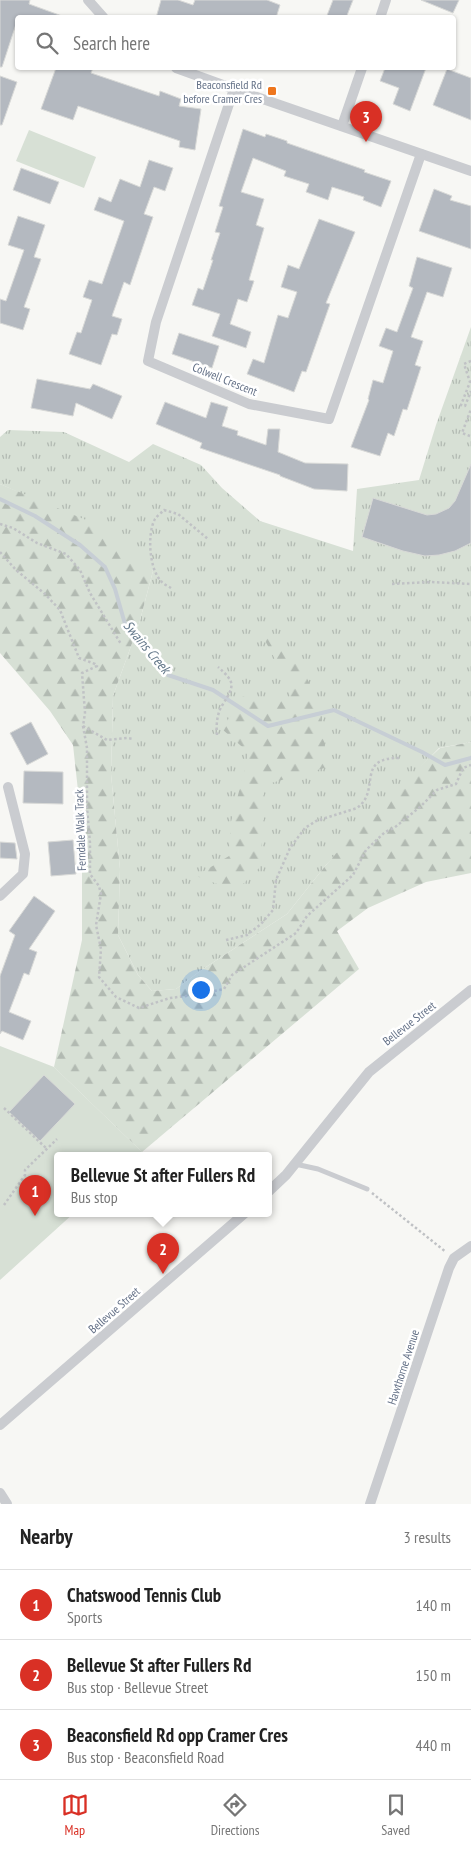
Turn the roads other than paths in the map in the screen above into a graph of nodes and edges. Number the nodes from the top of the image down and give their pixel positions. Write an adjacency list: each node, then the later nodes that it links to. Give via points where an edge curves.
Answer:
1 (88, 0): 3 (street)
2 (386, 0): 4 (street)
3 (101, 15)
4 (381, 15)
5 (182, 70): 7 (street)
6 (361, 70): 8 (street)
7 (234, 89): 8 (street); 9 (street, Colwell Crescent, via 156,322 148,361 249,404 329,419)
8 (342, 126): 9 (street)
9 (421, 154): 10 (street)
10 (471, 171)
11 (8, 787): 12 (street, via 25,854 23,874)
12 (0, 896)
13 (471, 990): 14 (street, Bellevue Street, via 370,1072)
14 (294, 1164): 15 (street, Bellevue Street); 16 (lane, via 318,1169)
15 (272, 1188)
16 (367, 1189)
17 (240, 1217): 19 (street, Bellevue Street)
18 (471, 1246): 22 (street, Hawthorne Avenue, via 454,1258 450,1268)
19 (0, 1425)
20 (0, 1493): 21 (street)
21 (7, 1504)
22 (370, 1504)

